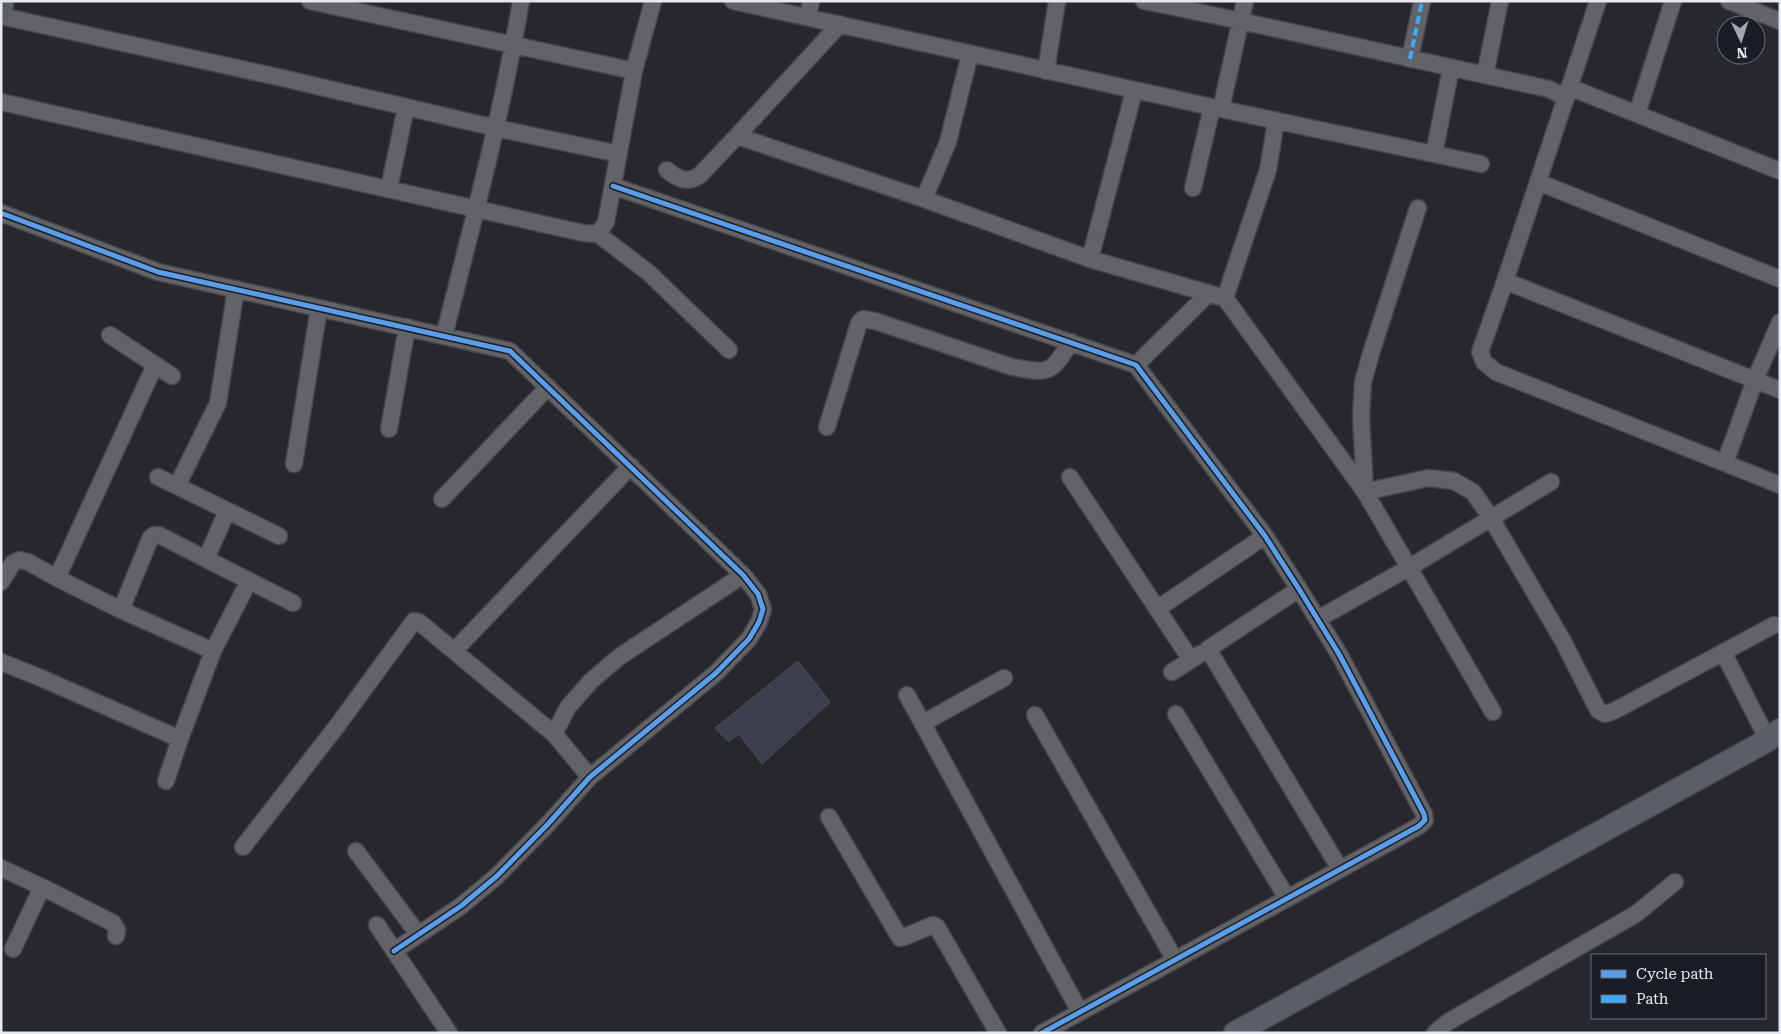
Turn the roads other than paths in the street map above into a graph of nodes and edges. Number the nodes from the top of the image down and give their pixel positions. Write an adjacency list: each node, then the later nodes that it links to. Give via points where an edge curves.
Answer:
1 (2, 1): 15 (street)
2 (310, 1): 20 (street)
3 (521, 1): 20 (street)
4 (653, 1): 24 (street)
5 (733, 1): 14 (street)
6 (1057, 1): 25 (street)
7 (1245, 1): 17 (street)
8 (1422, 1): 22 (street)
9 (1500, 1): 26 (street)
10 (1598, 1): 28 (street)
11 (1673, 1): 32 (street)
12 (1729, 1): 18 (street)
13 (1152, 2): 17 (street)
14 (810, 9): 19 (street)
15 (1, 11)
16 (1, 16): 30 (street)
17 (1241, 20): 22 (street); 31 (street)
18 (1780, 21)
19 (840, 24): 21 (street); 35 (street)
20 (514, 45): 24 (street); 34 (street)
21 (970, 54): 25 (street); 45 (street, via 948,142)
22 (1410, 59): 23 (street)
23 (1451, 68): 26 (street); 37 (street)
24 (634, 71): 36 (street)
25 (1046, 71): 27 (street)
26 (1485, 75): 28 (street)
27 (1134, 91): 31 (street); 50 (street)
28 (1568, 92): 32 (street); 41 (street)
29 (1, 102): 44 (street)
30 (406, 107): 34 (street); 44 (street)
31 (1216, 108): 33 (street); 43 (street)
32 (1637, 114): 40 (street)
33 (1276, 121): 37 (street); 55 (street, via 1268,170)
34 (496, 128): 36 (street); 47 (street)
35 (737, 136): 39 (street, via 694,180 676,177); 45 (street)
36 (619, 154): 42 (street)
37 (1434, 154): 38 (street)
38 (1481, 164)
39 (667, 170)
40 (1780, 171)
41 (1538, 182): 51 (street); 52 (street)
42 (613, 186): 49 (street, via 606,222); 61 (street)
43 (1193, 188)
44 (389, 189): 47 (street)
45 (924, 199): 50 (street)
46 (1418, 208): 79 (street, via 1363,382 1361,416)
47 (476, 209): 49 (street); 60 (street)
48 (1, 213): 53 (street, via 158,272)
49 (598, 234): 62 (street, via 650,272)
50 (1090, 259): 54 (street)
51 (1780, 279)
52 (1505, 280): 66 (street); 71 (street, via 1480,352 1484,362 1496,372)
53 (236, 289): 56 (street); 78 (street, via 218,403)
54 (1208, 294): 55 (street); 63 (street)
55 (1225, 298): 79 (street)
56 (319, 308): 58 (street); 72 (street)
57 (1780, 322): 66 (street)
58 (407, 328): 60 (street); 70 (street)
59 (110, 335): 64 (street)
60 (444, 336): 67 (street, via 510,351)
61 (1071, 342): 63 (street); 69 (street, via 1056,365 1046,371 1035,371 1012,367 863,319 859,323)
62 (729, 350)
63 (1136, 364): 84 (street)
64 (155, 365): 65 (street); 88 (street)
65 (172, 376)
66 (1755, 380): 68 (street); 71 (street)
67 (548, 387): 73 (street); 80 (street)
68 (1780, 390)
69 (827, 427)
70 (389, 429)
71 (1725, 463): 77 (street)
72 (294, 464)
73 (631, 466): 87 (street); 99 (street)
74 (158, 477): 78 (street)
75 (1070, 477): 93 (street)
76 (1551, 482): 82 (street)
77 (1780, 485)
78 (177, 486): 81 (street)
79 (1365, 492): 82 (street, via 1428,478 1454,481 1473,492); 86 (street)
80 (442, 499)
81 (227, 511): 83 (street); 85 (street)
82 (1491, 518): 86 (street); 100 (street, via 1563,641 1598,710 1605,714 1614,711)
83 (279, 536)
84 (1265, 536): 91 (street); 93 (street)
85 (206, 559): 89 (street); 94 (street, via 154,535)
86 (1410, 567): 95 (street); 106 (street)
87 (743, 574): 110 (street, via 619,657 568,707); 113 (street, via 758,594 763,609 749,639 716,673)
88 (57, 578): 90 (street, via 20,560 13,563); 94 (street)
89 (249, 581): 92 (street); 98 (street)
90 (1, 582)
91 (1299, 589): 95 (street); 97 (street)
92 (293, 603)
93 (1158, 609): 101 (street)
94 (121, 610): 98 (street)
95 (1318, 619): 119 (street, via 1425,820)
96 (1774, 625): 100 (street)
97 (1208, 649): 101 (street); 119 (street)
98 (214, 651): 112 (street)
99 (454, 651): 110 (street); 116 (street, via 414,621)
100 (1723, 652): 111 (street)
101 (1191, 660): 103 (street)
102 (1, 662): 112 (street)
103 (1172, 672)
104 (1004, 678): 109 (street)
105 (907, 695): 109 (street)
106 (1493, 712)
107 (1176, 714): 122 (street)
108 (1035, 715): 128 (street)
109 (923, 723): 129 (street)
110 (554, 734): 113 (street)
111 (1774, 735): 133 (street)
112 (180, 739): 114 (street)
113 (590, 777): 124 (street, via 497,876 461,906)
114 (166, 781)
115 (829, 817): 131 (street, via 896,933 900,938 933,925 937,927)
116 (243, 847)
117 (356, 851): 124 (street)
118 (1, 868): 121 (street)
119 (1340, 869): 122 (street)
120 (1675, 882): 134 (street, via 1636,914 1448,1022)
121 (42, 886): 125 (street, via 113,923); 126 (street)
122 (1287, 898): 128 (street)
123 (377, 925): 127 (street)
124 (418, 934): 127 (street)
125 (116, 936)
126 (13, 950)
127 (394, 951): 130 (street)
128 (1175, 960): 129 (street)
129 (1080, 1012): 132 (street)
130 (449, 1033)
131 (998, 1033)
132 (1042, 1033)
133 (1235, 1033)
134 (1435, 1033)

